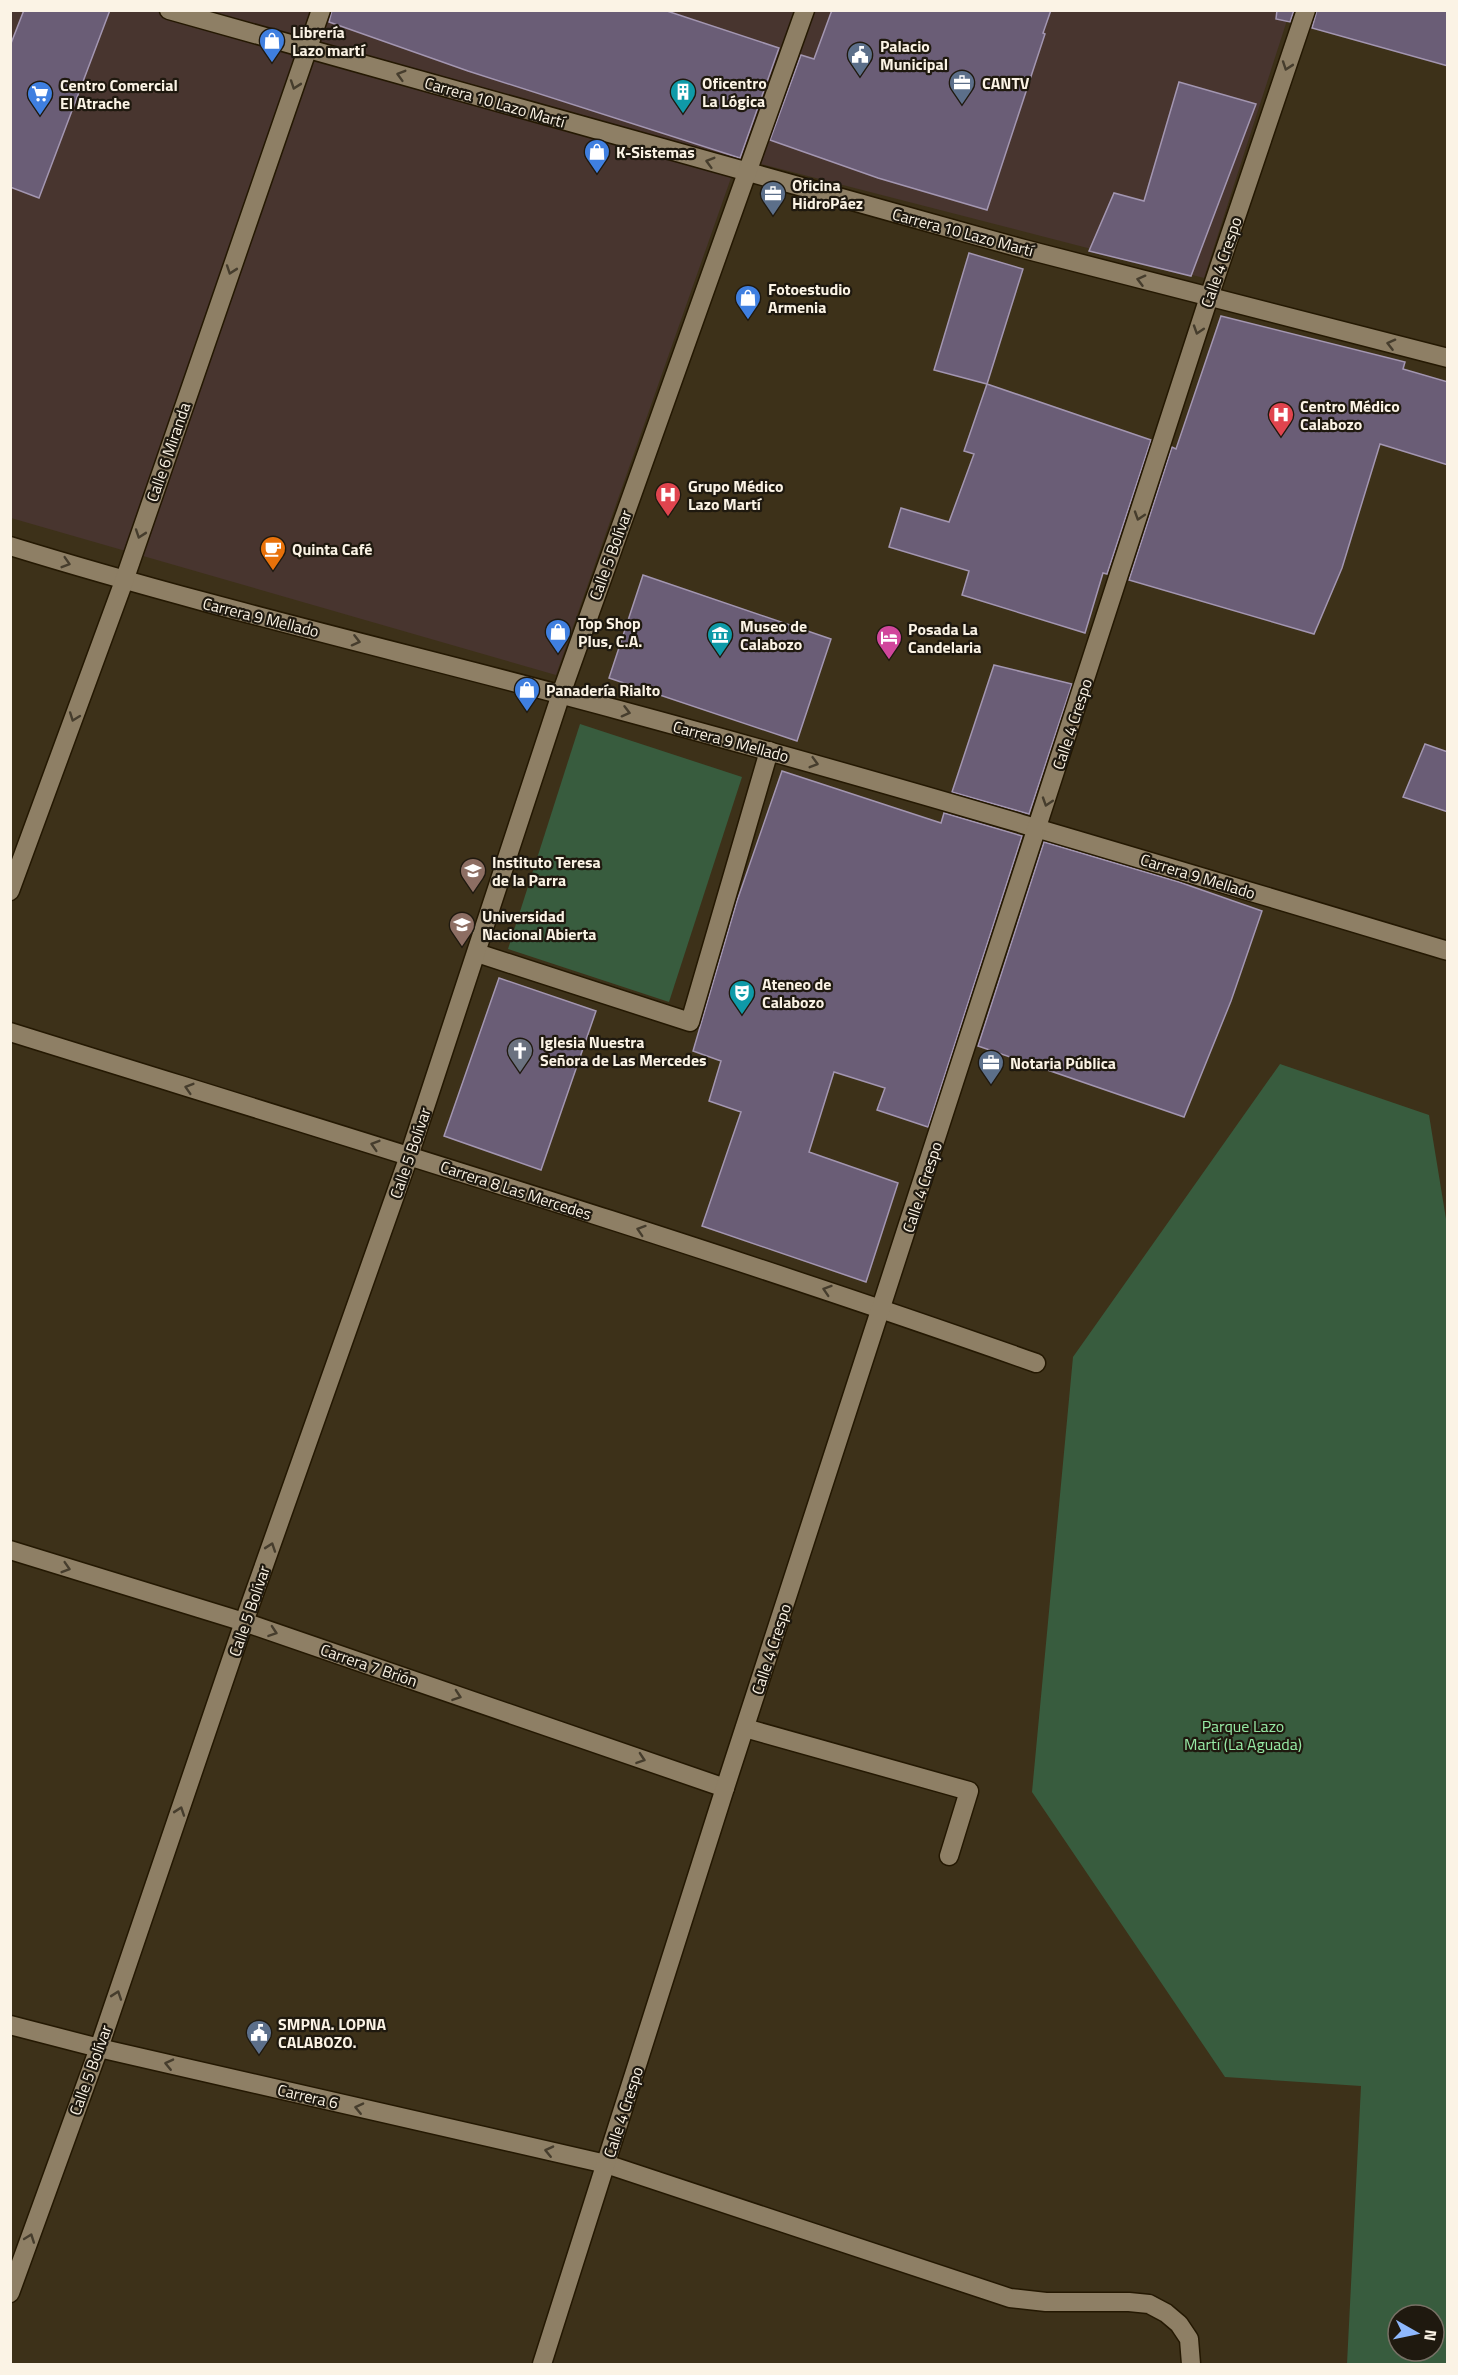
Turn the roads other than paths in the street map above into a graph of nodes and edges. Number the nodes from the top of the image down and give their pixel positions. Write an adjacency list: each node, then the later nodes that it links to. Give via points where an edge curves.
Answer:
1 (169, 10): 5 (street, Carrera 10 Lazo Martí)
2 (321, 10): 5 (street, Calle 6 Miranda)
3 (805, 10): 6 (street, Calle 5 Bolívar)
4 (1306, 10): 7 (street, Calle 4 Crespo, one-way to 7)
5 (307, 48): 6 (street, Carrera 10 Lazo Martí, one-way to 5); 10 (street, Calle 6 Miranda, one-way to 10)
6 (746, 172): 7 (street, Carrera 10 Lazo Martí, one-way to 6); 11 (street, Calle 5 Bolívar)
7 (1209, 297): 8 (street, Carrera 10 Lazo Martí, one-way to 7); 13 (street, Calle 4 Crespo, one-way to 13)
8 (1448, 358)
9 (10, 546): 10 (street, Carrera 9 Mellado, one-way to 10)
10 (124, 581): 11 (street, Carrera 9 Mellado, one-way to 11); 14 (street, Calle 6 Miranda, one-way to 14)
11 (561, 694): 12 (street, Carrera 9 Mellado, one-way to 12); 16 (street, Calle 5 Bolívar)
12 (769, 751): 13 (street, Carrera 9 Mellado, one-way to 13); 16 (street, via 690,1022)
13 (1039, 827): 15 (street, Carrera 9 Mellado); 19 (street, Calle 4 Crespo)
14 (10, 891)
15 (1448, 951)
16 (477, 952): 18 (street, Calle 5 Bolívar)
17 (10, 1032): 18 (street, Carrera 8 Las Mercedes, one-way to 17)
18 (409, 1156): 19 (street, Carrera 8 Las Mercedes, one-way to 18); 22 (street, Calle 5 Bolívar, one-way to 18)
19 (882, 1308): 20 (street, Carrera 8 Las Mercedes); 23 (street, Calle 4 Crespo)
20 (1036, 1362)
21 (10, 1550): 22 (street, Carrera 7 Brión, one-way to 22)
22 (244, 1622): 24 (street, Carrera 7 Brión, one-way to 24); 27 (street, Calle 5 Bolívar, one-way to 22)
23 (745, 1728): 24 (street, Calle 4 Crespo); 25 (street, via 969,1791)
24 (725, 1788): 28 (street, Calle 4 Crespo)
25 (949, 1856)
26 (10, 2025): 27 (street, Carrera 6)
27 (99, 2048): 28 (street, Carrera 6, one-way to 27); 29 (street, Calle 5 Bolívar, one-way to 27)
28 (606, 2164): 30 (street, Calle 4 Crespo); 31 (street, Carrera 6, via 1010,2298 1149,2304 1179,2324 1189,2339)
29 (10, 2293)
30 (542, 2364)
31 (1191, 2364)

